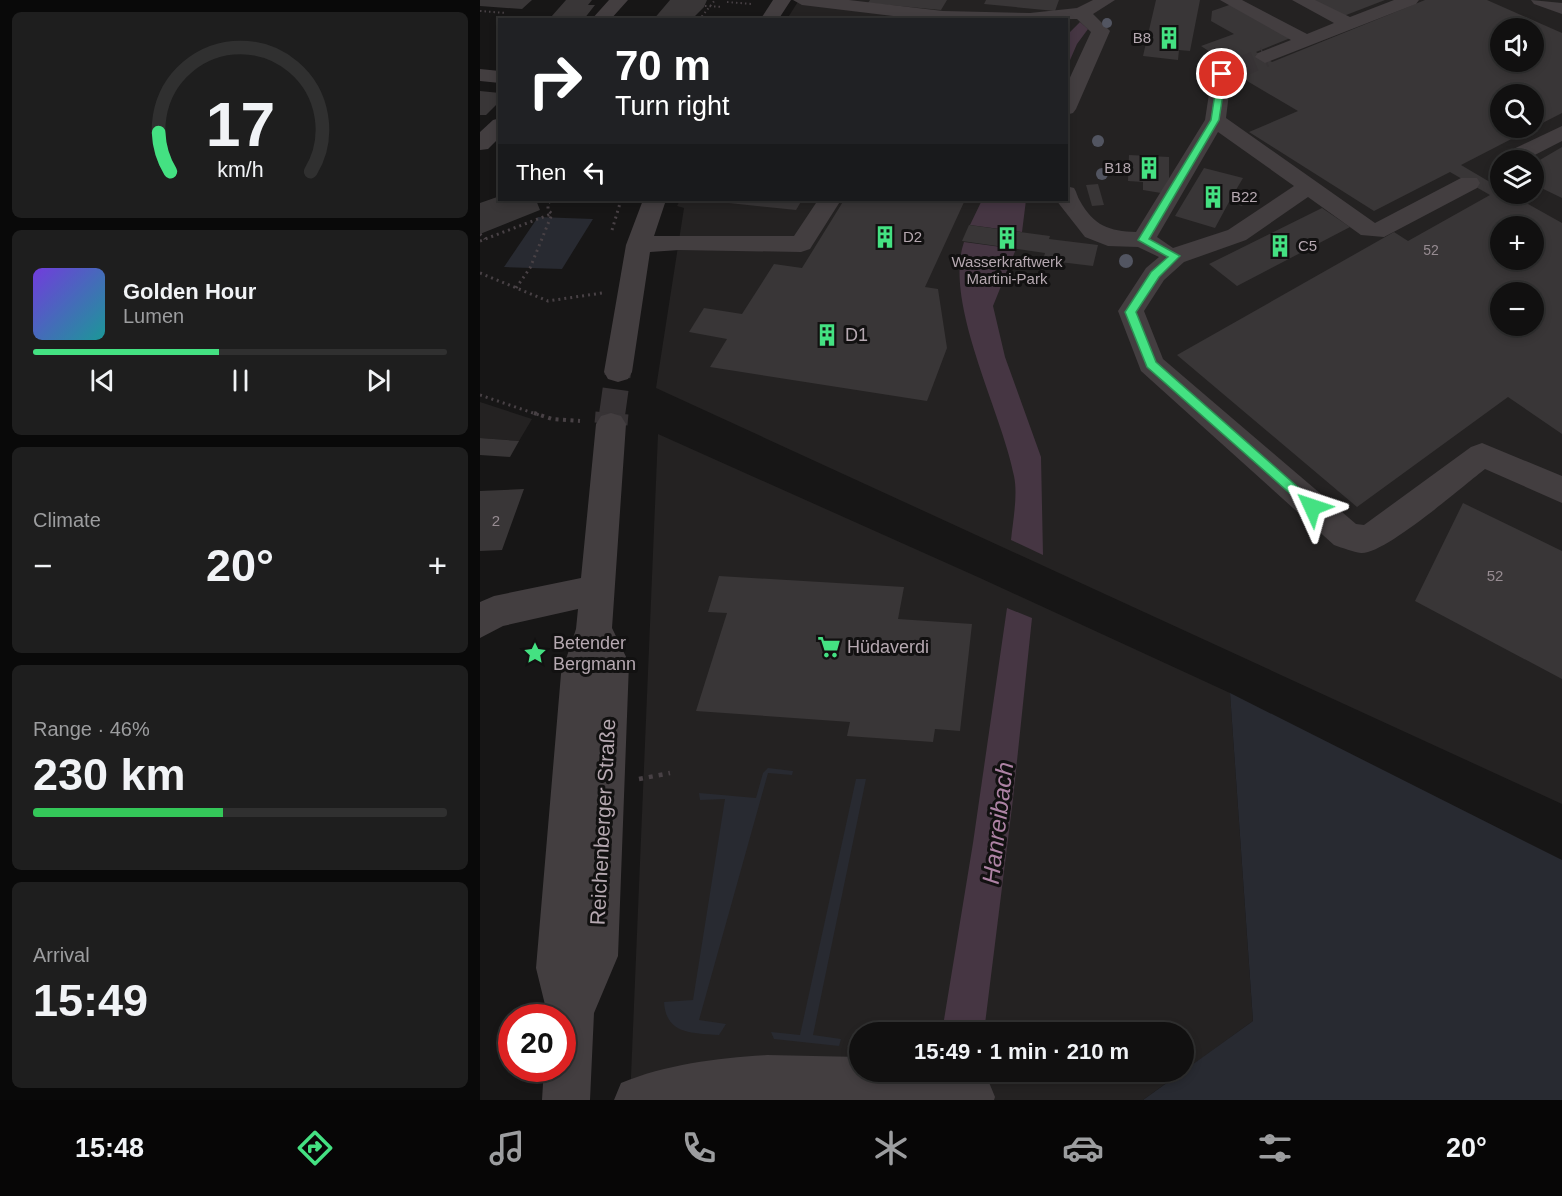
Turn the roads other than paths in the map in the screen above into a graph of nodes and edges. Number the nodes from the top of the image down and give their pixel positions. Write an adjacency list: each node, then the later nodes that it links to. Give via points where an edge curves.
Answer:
1 (619, 0): 12 (street)
2 (782, 0): 13 (street)
3 (802, 0): 10 (street)
4 (1106, 0): 11 (street)
5 (1229, 0): 16 (street)
6 (1301, 0): 15 (street)
7 (1410, 0): 15 (street)
8 (1540, 0): 9 (street)
9 (1562, 9)
10 (907, 16): 14 (street)
11 (1078, 17): 14 (street); 21 (street, via 1101,31)
12 (602, 18)
13 (770, 18)
14 (1004, 18)
15 (1349, 24): 16 (street)
16 (1306, 41): 17 (street)
17 (1265, 57)
18 (1236, 69): 22 (street, via 1222,74)
19 (480, 75): 20 (street)
20 (498, 77)
21 (1068, 105)
22 (1215, 120): 28 (street); 32 (street)
23 (498, 126): 25 (street)
24 (1562, 132): 26 (street)
25 (480, 144)
26 (1528, 150)
27 (1490, 172): 28 (street, via 1378,231 1370,230)
28 (1308, 187): 34 (street, via 1237,235)
29 (654, 201): 33 (street)
30 (828, 201): 33 (street, via 801,243)
31 (1068, 201): 32 (street, via 1094,232 1108,238)
32 (1143, 240): 34 (street)
33 (638, 244): 35 (street)
34 (1175, 256): 37 (street, via 1155,274 1131,312 1151,364 1346,535 1363,540 1377,535 1482,455)
35 (618, 372)
36 (598, 423): 38 (street)
37 (1562, 490)
38 (596, 610): 39 (street); 41 (street, Reichenberger Straße, via 611,663 596,956 570,1013)
39 (485, 613)
40 (949, 1092): 42 (street, via 861,1079 736,1081)
41 (566, 1100)
42 (638, 1100)

